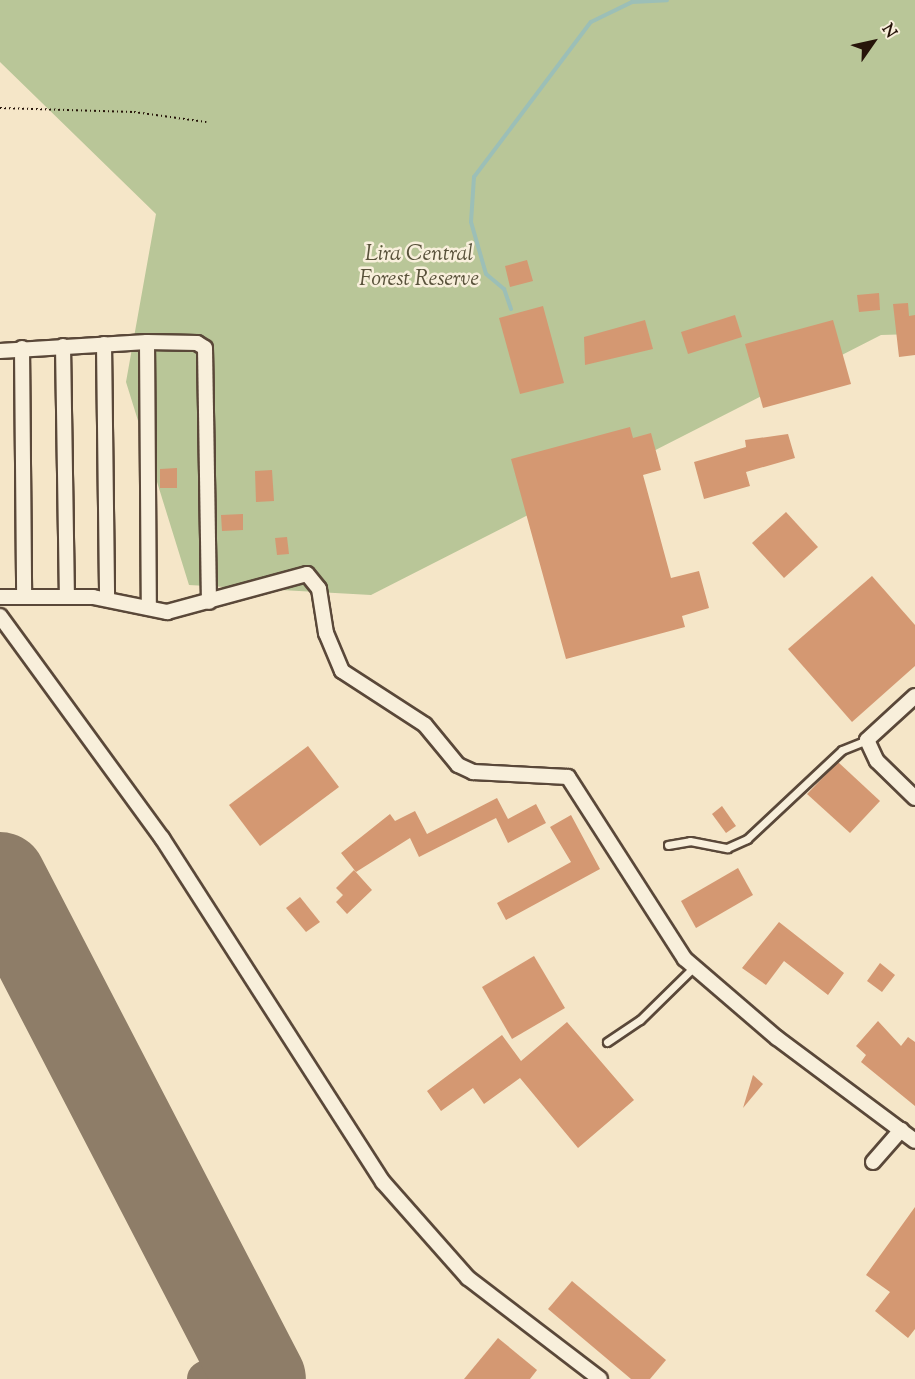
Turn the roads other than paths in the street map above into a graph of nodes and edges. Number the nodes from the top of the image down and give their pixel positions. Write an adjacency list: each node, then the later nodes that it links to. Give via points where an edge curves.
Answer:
1 (147, 342): 2 (street); 10 (street, via 196,342 209,356); 11 (street)
2 (104, 344): 3 (street); 9 (street)
3 (63, 346): 4 (street); 8 (street)
4 (22, 348): 5 (street); 6 (street)
5 (0, 351)
6 (24, 595): 7 (street); 8 (street)
7 (0, 597)
8 (67, 597): 9 (street)
9 (107, 599): 11 (street)
10 (209, 602): 11 (street, via 167,612); 17 (street, via 288,576 313,578 342,671 425,725 458,765 472,772 568,777 669,937)
11 (149, 608)
12 (0, 616): 22 (street, via 162,838 383,1182 468,1278)
13 (915, 696): 14 (street)
14 (867, 740): 15 (street, via 877,761); 16 (lane, via 842,750 747,839 727,848 690,841)
15 (915, 798)
16 (668, 845)
17 (694, 967): 18 (lane, via 640,1020); 19 (street, via 777,1038)
18 (607, 1042)
19 (902, 1130): 20 (street); 21 (street)
20 (915, 1142)
21 (873, 1162)
22 (600, 1379)

